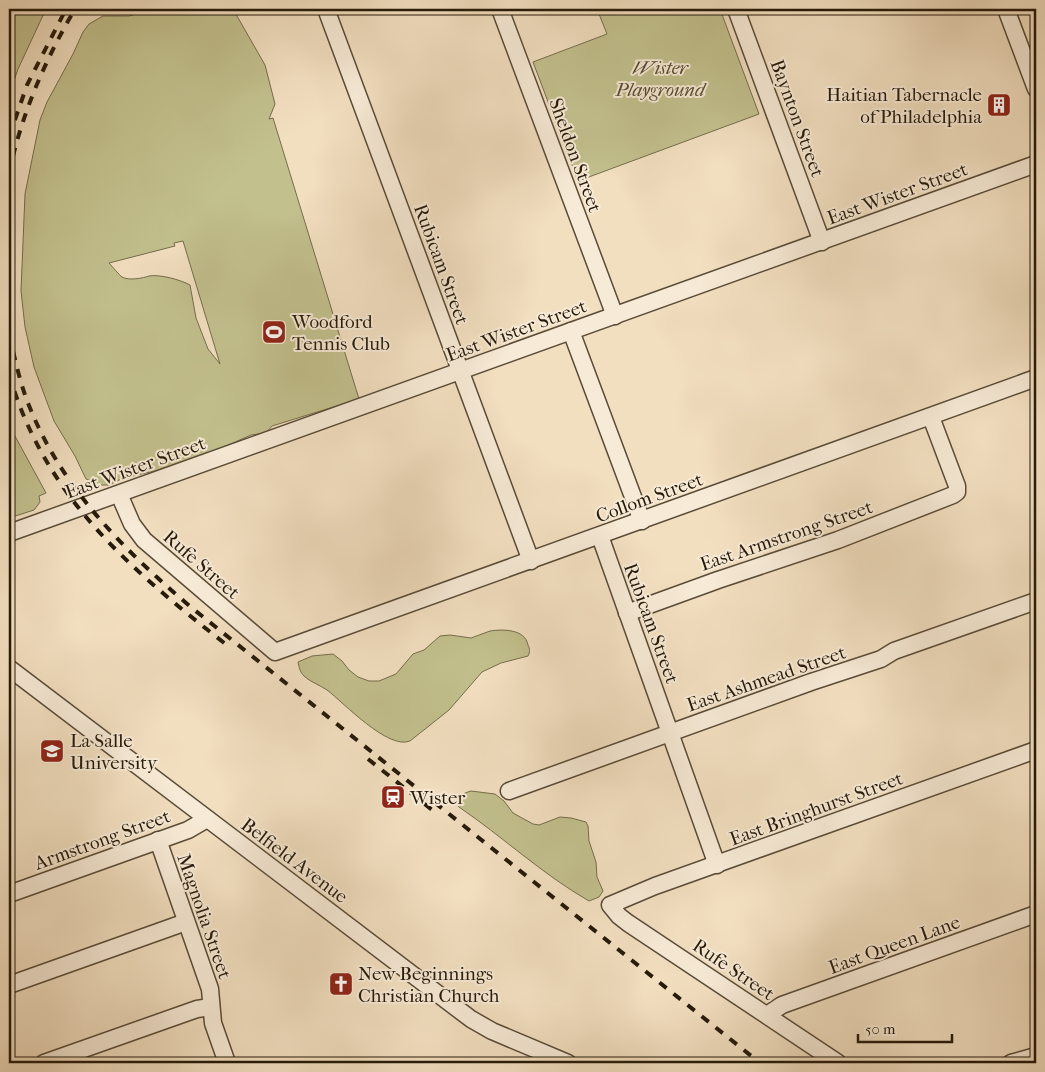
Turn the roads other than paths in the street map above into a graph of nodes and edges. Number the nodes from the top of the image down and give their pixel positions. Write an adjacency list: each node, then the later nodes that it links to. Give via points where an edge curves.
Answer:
1 (326, 9): 10 (street, Rubicam Street)
2 (500, 9): 8 (street, Sheldon Street)
3 (736, 9): 7 (street, Baynton Street)
4 (1012, 10): 5 (street)
5 (1036, 89)
6 (1036, 164): 7 (street, East Wister Street)
7 (822, 242): 8 (street, East Wister Street)
8 (615, 316): 9 (street, East Wister Street)
9 (571, 331): 10 (street, East Wister Street); 14 (street)
10 (460, 372): 13 (street, East Wister Street); 17 (street, Rubicam Street)
11 (1036, 378): 12 (street, Collom Street)
12 (931, 417): 14 (street, Collom Street); 19 (street, East Armstrong Street, via 957,492 838,540)
13 (119, 494): 15 (street, East Wister Street); 20 (street, Rufe Street, via 132,524 144,540)
14 (642, 521): 16 (street, Collom Street)
15 (9, 533)
16 (600, 536): 17 (street, Collom Street); 19 (street, Rubicam Street)
17 (531, 560): 20 (street, Collom Street)
18 (1036, 600): 22 (street, East Ashmead Street, via 881,659)
19 (627, 613): 22 (street, Rubicam Street)
20 (275, 652)
21 (9, 668): 25 (street, Belfield Avenue)
22 (670, 733): 24 (street, East Ashmead Street); 27 (street, Rubicam Street)
23 (1036, 750): 27 (street, East Bringhurst Street)
24 (509, 791)
25 (207, 819): 26 (street, Armstrong Street, via 188,830); 38 (street, Belfield Avenue, via 471,1019)
26 (158, 840): 28 (street, Armstrong Street); 31 (street, Magnolia Street)
27 (717, 865): 29 (street, East Bringhurst Street)
28 (9, 894)
29 (610, 905): 34 (street, Rufe Street, via 624,920)
30 (1036, 914): 34 (street, East Queen Lane, via 782,1005)
31 (186, 922): 32 (street); 33 (street, Magnolia Street, via 210,989)
32 (9, 986)
33 (211, 1007): 36 (street, via 197,1008); 37 (street, Magnolia Street, via 212,1023)
34 (767, 1015): 39 (street, Rufe Street)
35 (1036, 1056): 40 (street)
36 (44, 1063)
37 (227, 1063)
38 (568, 1063)
39 (838, 1063)
40 (1011, 1063)

